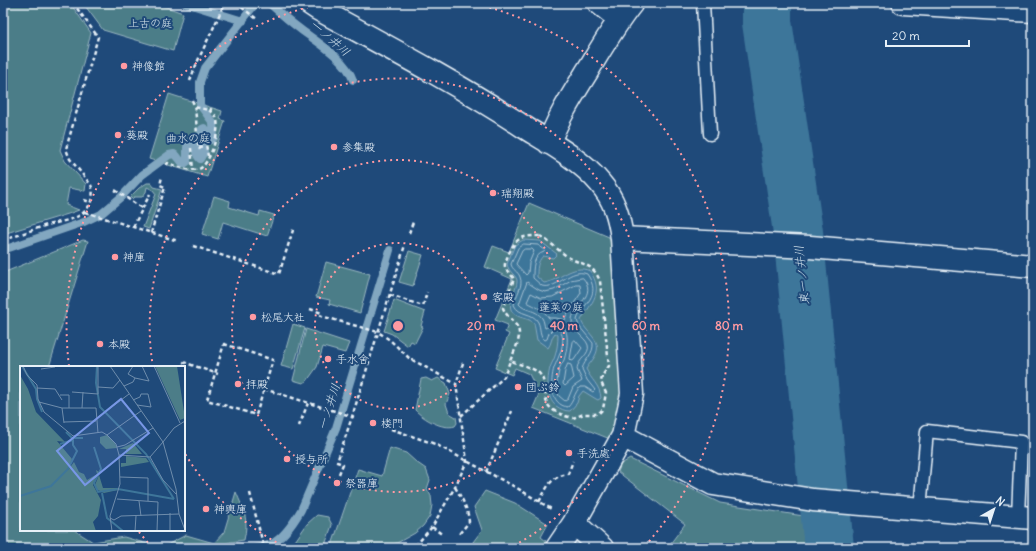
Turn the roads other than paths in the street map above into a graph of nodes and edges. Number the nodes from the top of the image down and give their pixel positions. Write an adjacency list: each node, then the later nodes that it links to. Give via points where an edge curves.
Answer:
1 (309, 3): 8 (street, via 479,98)
2 (599, 3): 5 (street)
3 (703, 3): 7 (lane)
4 (903, 3): 6 (street)
5 (626, 11): 8 (street, via 573,94)
6 (1033, 11)
7 (710, 134)
8 (550, 143): 9 (street, via 599,181 617,212)
9 (622, 238): 10 (street, via 810,247); 11 (street, via 632,394)
10 (1033, 266)
11 (623, 436): 12 (street, via 713,484 813,500); 14 (street)
12 (920, 509): 13 (street); 13 (lane, via 927,431 1021,442)
13 (1025, 518)
14 (574, 523): 15 (street); 16 (street)
15 (557, 548)
16 (602, 548)

